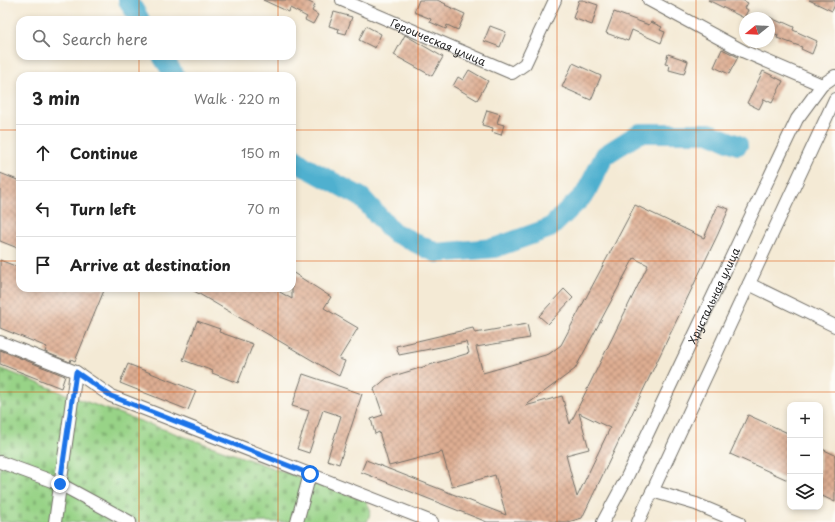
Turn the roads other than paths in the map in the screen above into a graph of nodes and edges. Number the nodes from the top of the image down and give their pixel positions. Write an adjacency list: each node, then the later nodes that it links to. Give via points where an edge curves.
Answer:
1 (342, 0): 2 (street, Героическая улица, via 512,73 525,64)
2 (555, 0)
3 (649, 0): 5 (street, via 745,52)
4 (835, 76): 5 (street, Хрустальная улица)
5 (822, 85): 19 (street, Хрустальная улица, via 797,119 626,479)
6 (835, 99): 7 (street)
7 (749, 284): 8 (street); 14 (street)
8 (835, 326)
9 (0, 342): 10 (street)
10 (76, 372): 12 (street, via 111,396); 13 (street)
11 (0, 462): 13 (street)
12 (310, 474): 17 (street); 18 (street)
13 (60, 484): 15 (street); 16 (street)
14 (652, 491): 20 (street); 21 (street, via 696,504)
15 (55, 522)
16 (130, 522)
17 (297, 522)
18 (432, 522)
19 (603, 522)
20 (638, 522)
21 (739, 522)

